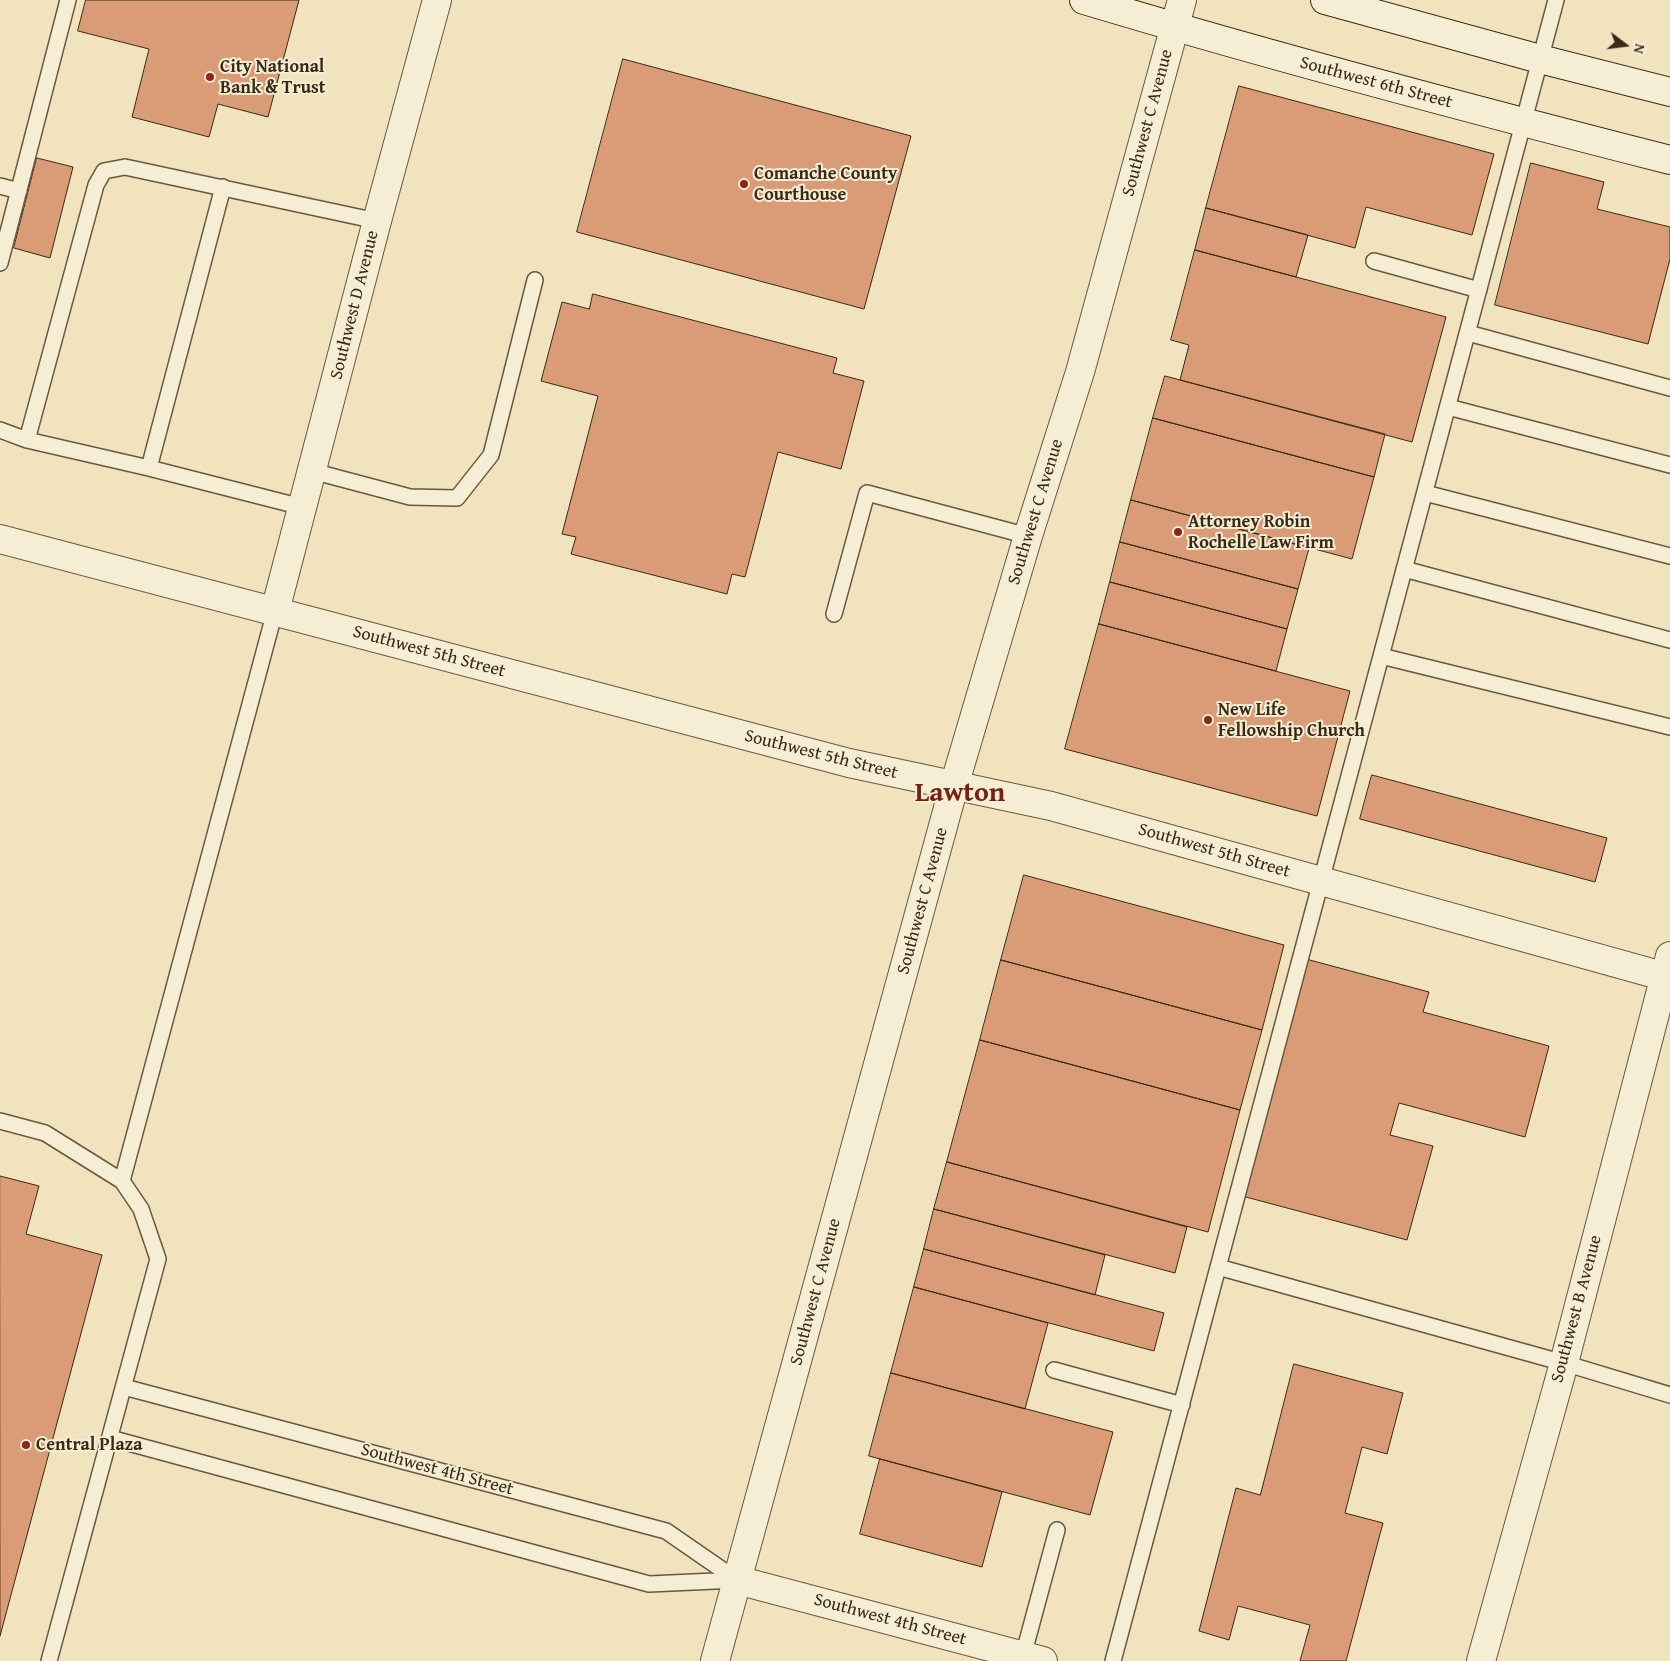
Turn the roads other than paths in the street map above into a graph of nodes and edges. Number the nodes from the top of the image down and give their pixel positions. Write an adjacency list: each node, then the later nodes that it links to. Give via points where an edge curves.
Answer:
1 (68, 0): 14 (lane)
2 (438, 0): 15 (street, Southwest D Avenue)
3 (1084, 0): 7 (street, Southwest 6th Street)
4 (1182, 0): 7 (street, Southwest C Avenue)
5 (1325, 0): 8 (street)
6 (1556, 0): 8 (lane)
7 (1174, 27): 10 (street, Southwest 6th Street); 30 (street, Southwest C Avenue, via 1080,372)
8 (1540, 59): 9 (street); 10 (lane)
9 (1670, 92)
10 (1523, 123): 11 (street, Southwest 6th Street); 19 (lane)
11 (1670, 160)
12 (0, 186): 14 (lane)
13 (223, 187): 15 (lane); 24 (lane, via 125,167 104,171 96,185); 26 (lane)
14 (19, 191): 17 (lane)
15 (377, 221): 27 (street, Southwest D Avenue)
16 (1374, 262): 19 (lane)
17 (0, 263)
18 (535, 280): 27 (lane, via 491,455 457,498 410,497)
19 (1479, 290): 20 (lane)
20 (1468, 333): 21 (lane); 22 (lane)
21 (1670, 388)
22 (1448, 407): 25 (lane); 28 (lane)
23 (0, 430): 24 (lane)
24 (27, 440): 26 (lane)
25 (1670, 465)
26 (149, 468): 29 (lane)
27 (312, 471): 29 (street, Southwest D Avenue)
28 (1425, 493): 32 (lane); 33 (lane)
29 (302, 507): 34 (street, Southwest D Avenue)
30 (1028, 536): 35 (lane, via 867,493); 39 (street, Southwest C Avenue)
31 (0, 539): 34 (street, Southwest 5th Street)
32 (1670, 556)
33 (1404, 569): 36 (lane); 37 (lane)
34 (275, 611): 39 (street, Southwest 5th Street, via 849,764); 43 (lane)
35 (834, 614)
36 (1670, 640)
37 (1381, 656): 38 (lane); 40 (lane)
38 (1670, 727)
39 (954, 786): 40 (street, Southwest 5th Street, via 1051,806); 52 (street, Southwest C Avenue)
40 (1321, 882): 41 (street, Southwest 5th Street); 44 (lane)
41 (1668, 970): 45 (street, Southwest B Avenue)
42 (0, 1121): 43 (lane, via 45,1133)
43 (122, 1181): 47 (lane, via 141,1209 158,1259)
44 (1218, 1267): 45 (lane); 49 (lane)
45 (1564, 1363): 48 (lane); 57 (street, Southwest B Avenue)
46 (1054, 1370): 49 (lane)
47 (124, 1387): 50 (lane); 52 (lane, Southwest 4th Street, via 666,1531)
48 (1670, 1395)
49 (1182, 1405): 56 (lane)
50 (110, 1438): 52 (lane, Southwest 4th Street, via 649,1584); 54 (lane)
51 (1057, 1530): 53 (lane)
52 (737, 1580): 53 (street, Southwest 4th Street); 55 (street, Southwest C Avenue)
53 (1033, 1658)
54 (49, 1661)
55 (715, 1661)
56 (1113, 1661)
57 (1481, 1661)

